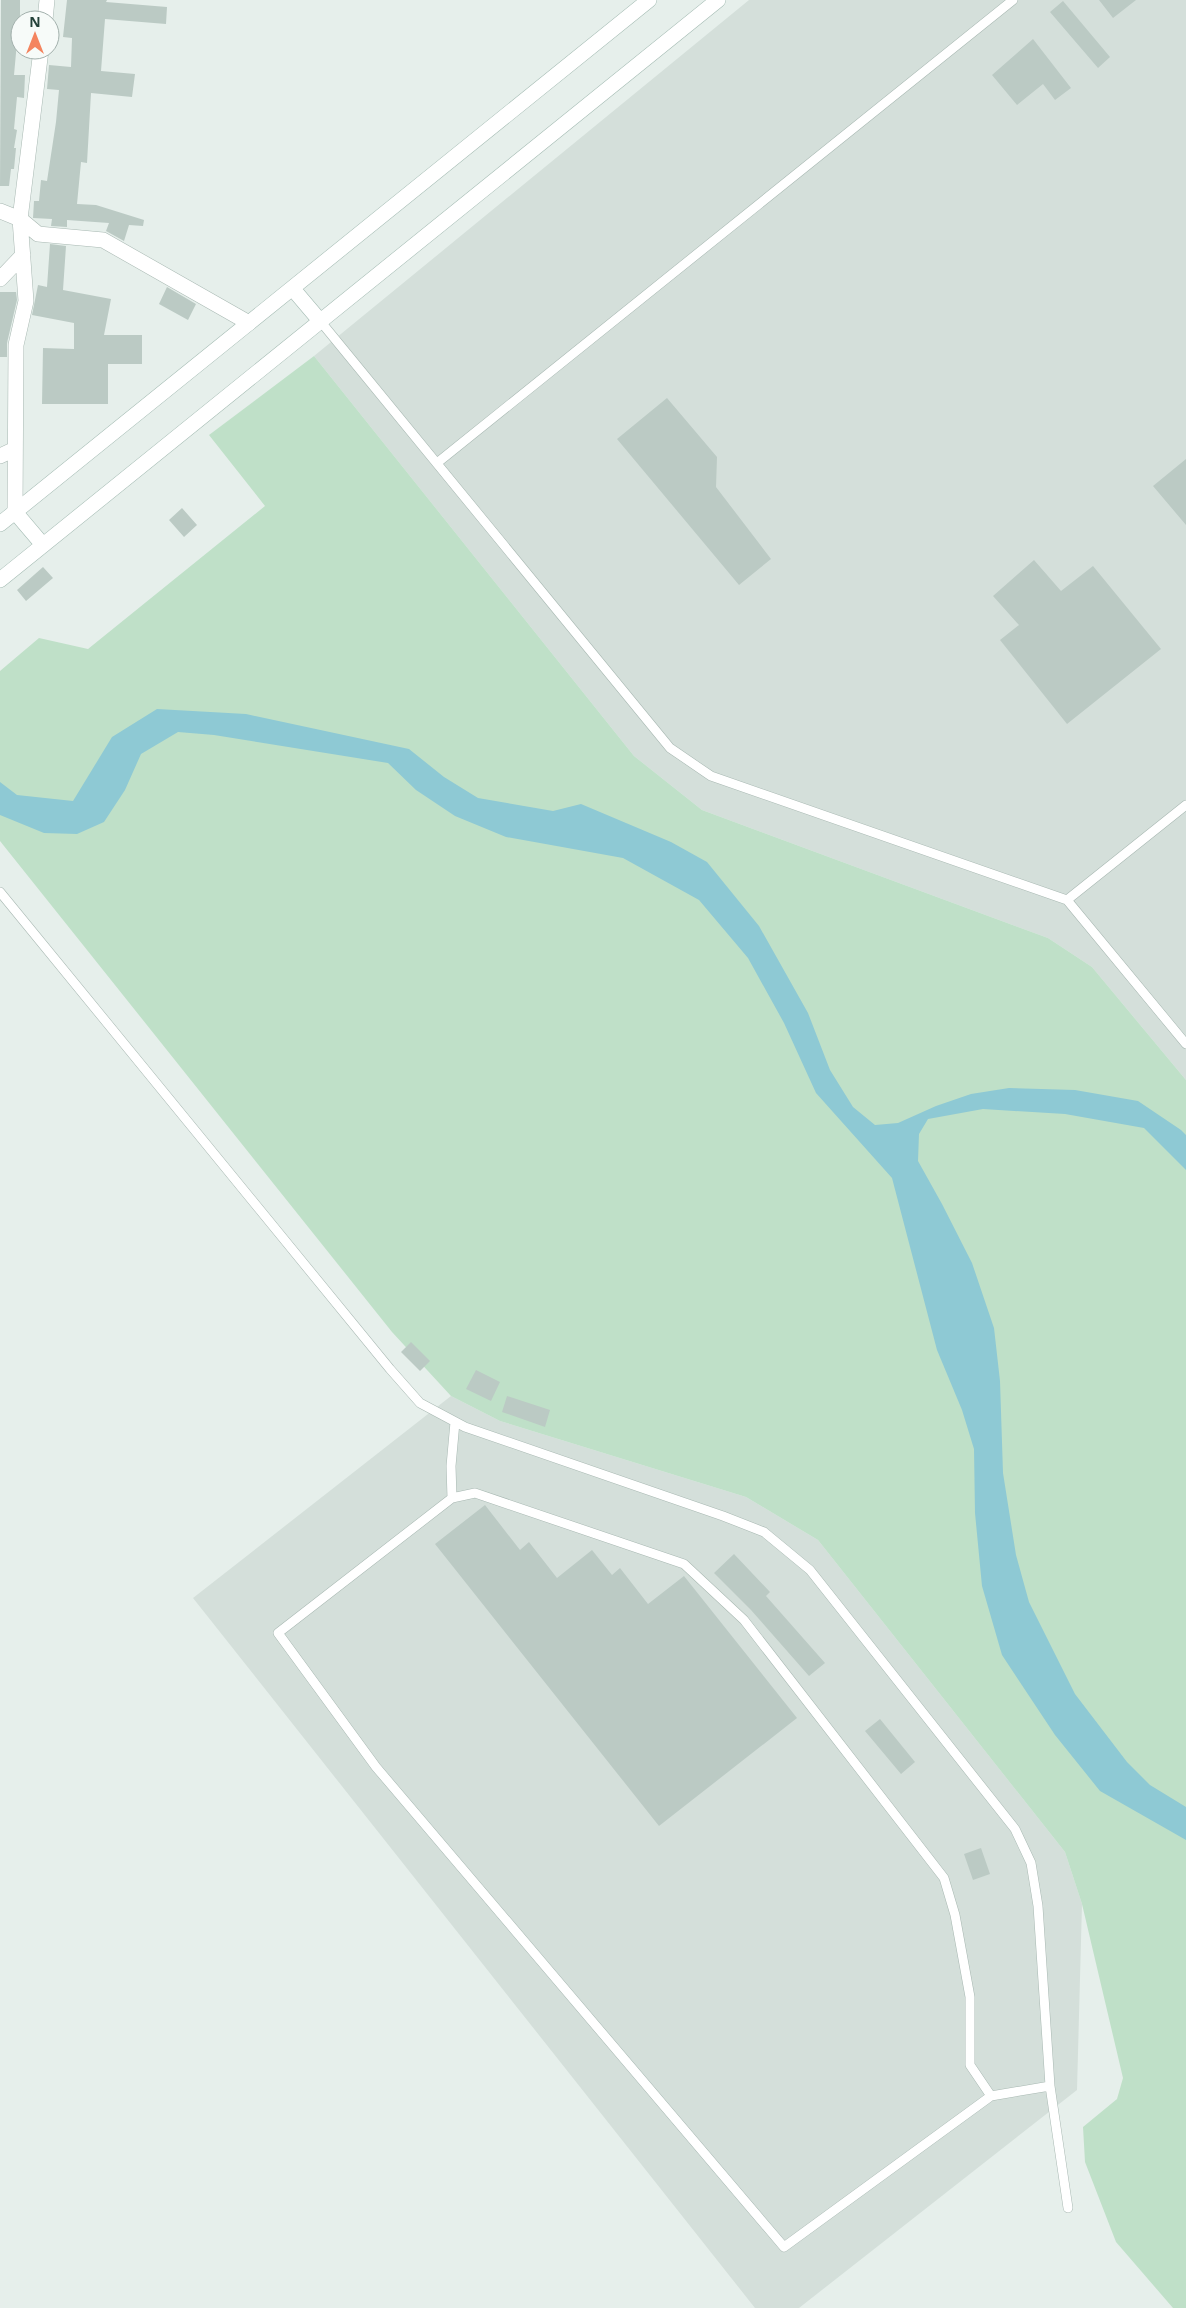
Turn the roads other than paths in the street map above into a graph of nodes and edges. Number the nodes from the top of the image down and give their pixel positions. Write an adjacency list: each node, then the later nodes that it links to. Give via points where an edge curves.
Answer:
1 (649, 0): 9 (street)
2 (718, 0): 10 (street)
3 (1013, 0): 14 (lane)
4 (40, 60): 6 (street)
5 (0, 212): 6 (street)
6 (20, 219): 7 (street); 11 (street, via 38,234 103,240)
7 (23, 255): 8 (street); 12 (street, via 26,302 16,345)
8 (0, 279)
9 (293, 288): 10 (street); 11 (street)
10 (321, 322): 14 (lane); 17 (street)
11 (248, 323): 15 (street)
12 (15, 449): 13 (street); 15 (street)
13 (0, 456)
14 (436, 463): 21 (lane, via 670,748 710,776)
15 (15, 512): 16 (street); 17 (street)
16 (0, 524)
17 (43, 545): 18 (street)
18 (0, 580)
19 (1186, 805): 21 (lane)
20 (0, 892): 23 (lane, via 390,1369 420,1403)
21 (1067, 900): 22 (lane)
22 (1186, 1044)
23 (455, 1422): 24 (lane); 25 (lane, via 764,1532 810,1570 1016,1828 1031,1863 1038,1906)
24 (452, 1498): 26 (lane, via 475,1493 684,1564 744,1620 944,1878 955,1915 970,1997 970,2064); 26 (lane, via 278,1633 376,1767 784,2247)
25 (1050, 2086): 26 (lane); 27 (lane)
26 (991, 2096)
27 (1068, 2208)

